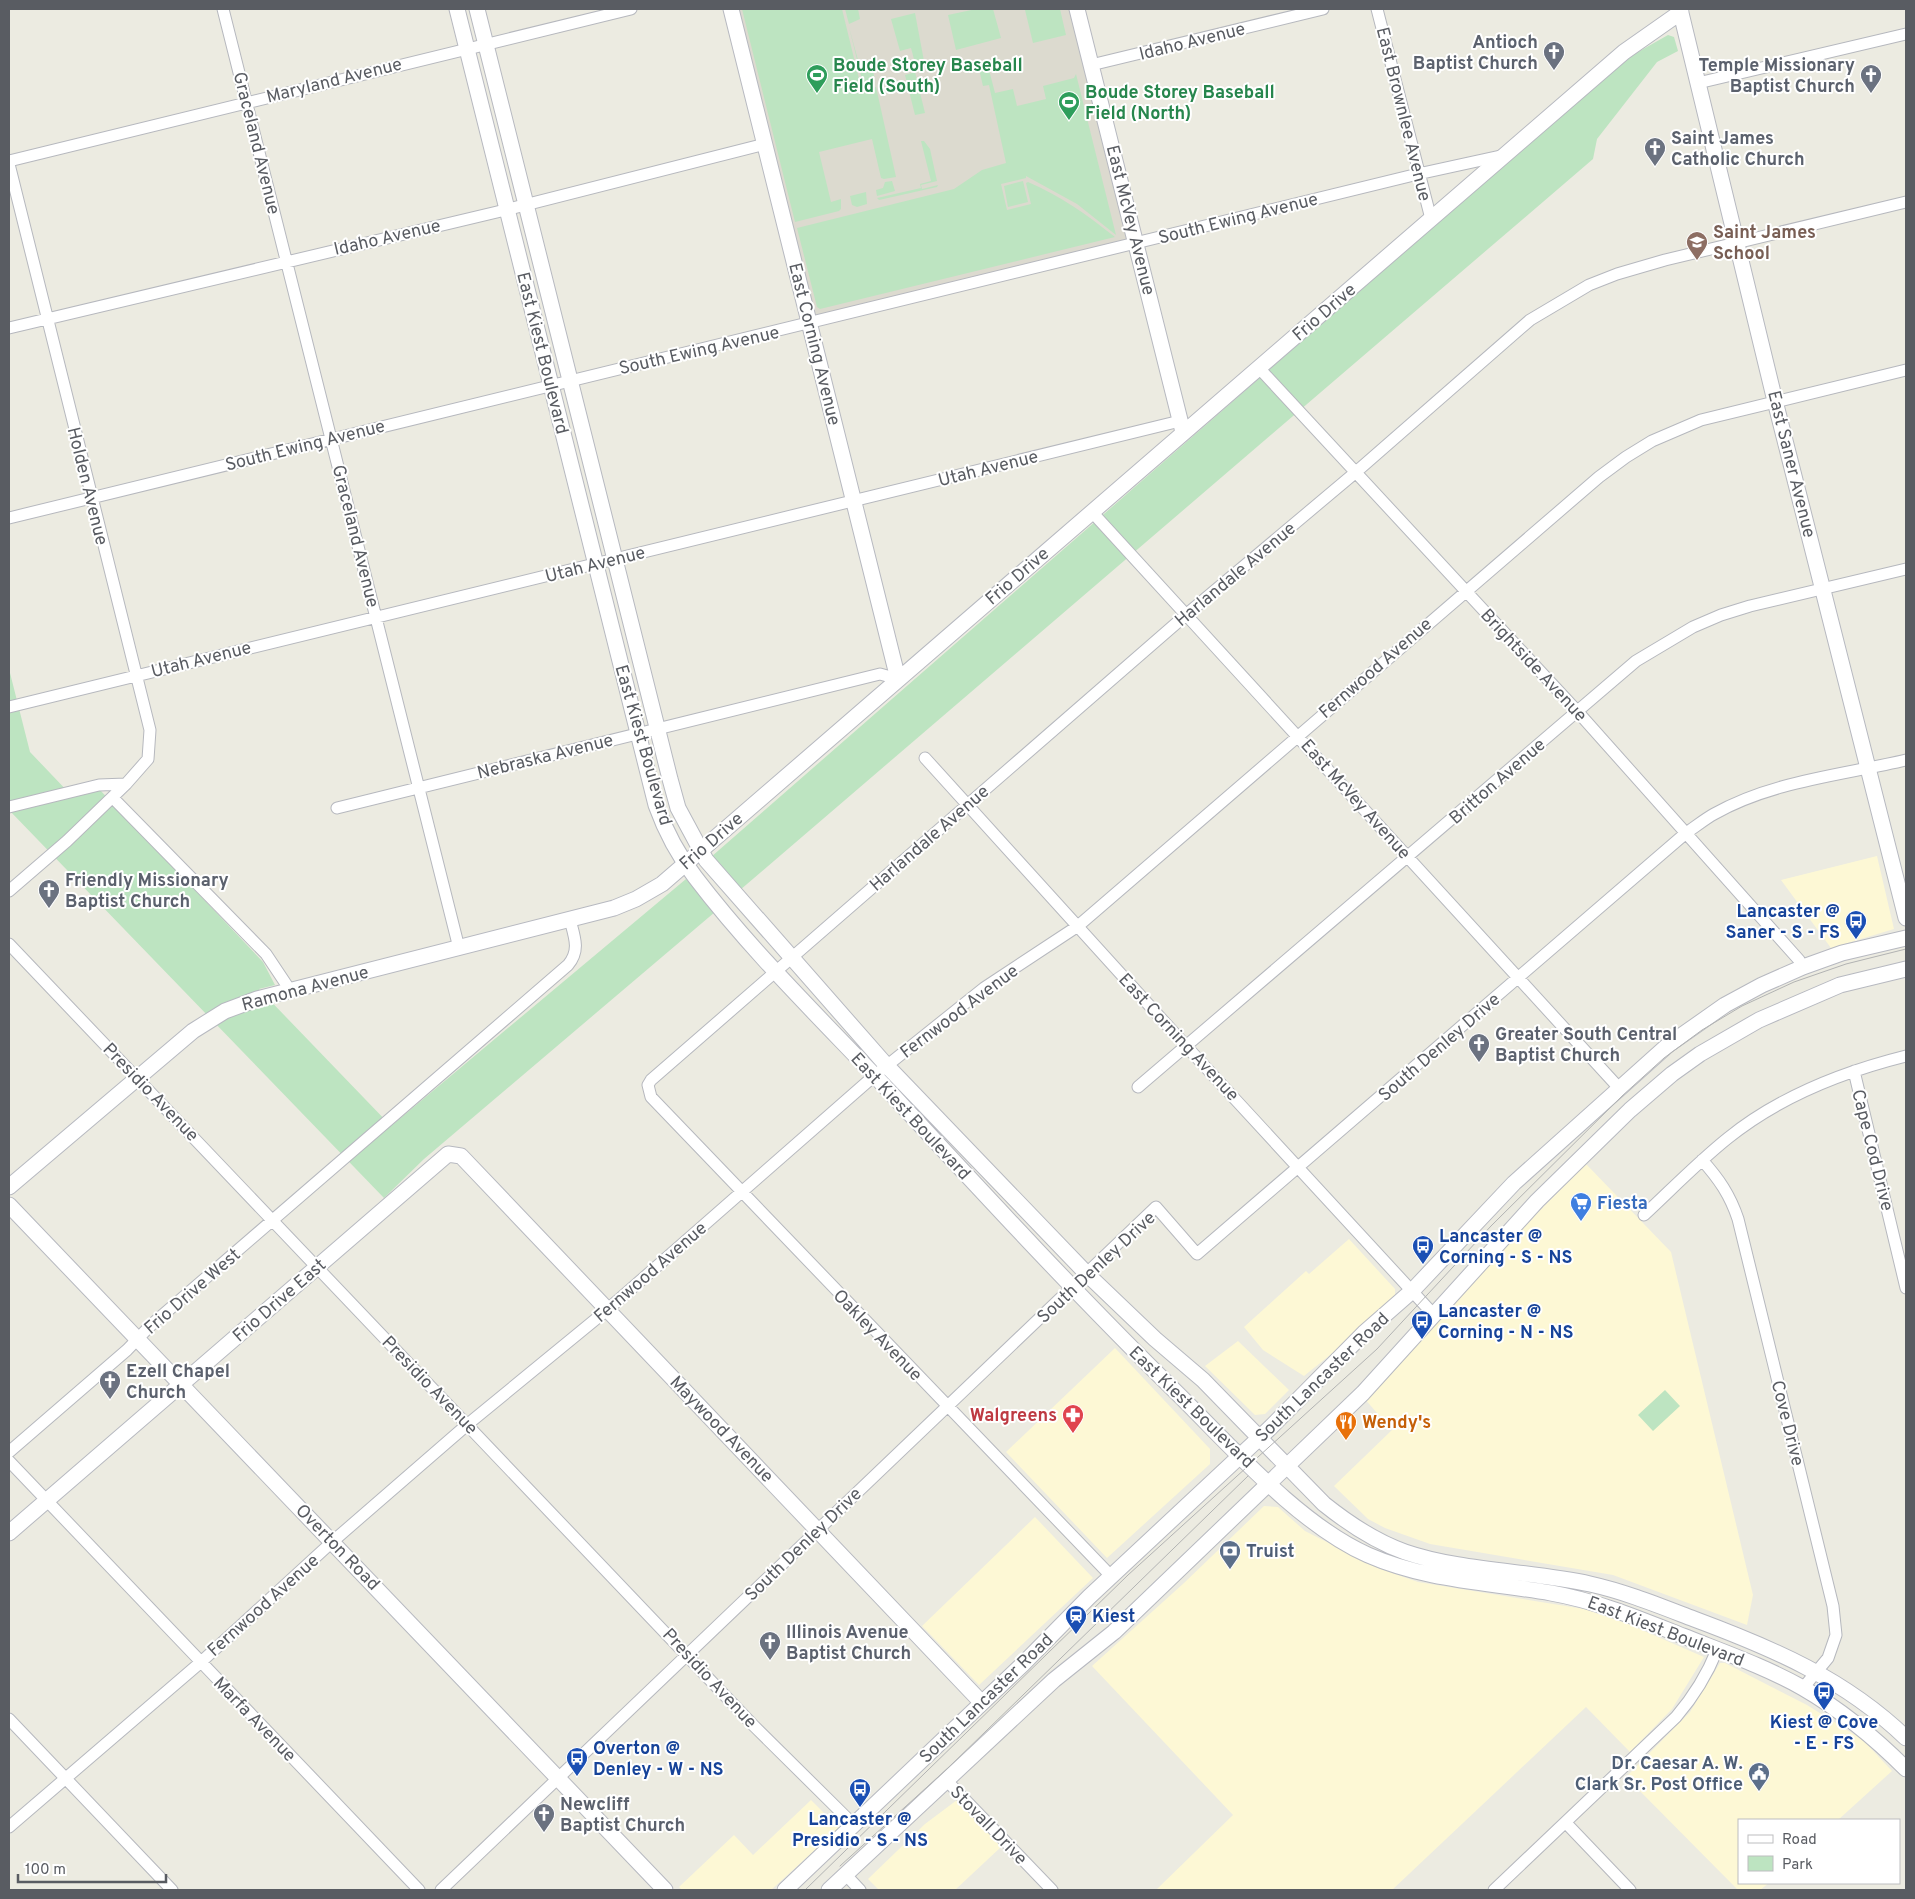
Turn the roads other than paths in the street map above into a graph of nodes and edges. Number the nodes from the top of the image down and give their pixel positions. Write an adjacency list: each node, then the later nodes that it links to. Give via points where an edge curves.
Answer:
1 (223, 9): 15 (street, Graceland Avenue)
2 (457, 9): 12 (main road, East Kiest Boulevard)
3 (477, 9): 11 (main road, East Kiest Boulevard)
4 (631, 9): 11 (street, Maryland Avenue)
5 (731, 9): 16 (main road, East Corning Avenue)
6 (1077, 9): 13 (main road, East McVey Avenue)
7 (1323, 9): 13 (street, Idaho Avenue)
8 (1377, 9): 19 (street, East Brownlee Avenue)
9 (1680, 10): 14 (main road, East Saner Avenue); 17 (main road, Frio Drive, via 1624,52)
10 (1906, 34): 14 (street)
11 (486, 44): 12 (street, Maryland Avenue); 21 (main road, East Kiest Boulevard)
12 (467, 48): 15 (street, Maryland Avenue); 22 (main road, East Kiest Boulevard)
13 (1091, 65): 25 (main road, East McVey Avenue)
14 (1698, 83): 24 (main road, East Saner Avenue)
15 (246, 102): 18 (street, Maryland Avenue); 26 (street, Graceland Avenue)
16 (765, 144): 21 (street, Idaho Avenue); 28 (main road, East Corning Avenue)
17 (1506, 155): 19 (street, South Ewing Avenue); 23 (main road, Frio Drive)
18 (9, 162): 27 (street, Holden Avenue)
19 (1418, 174): 23 (street, East Brownlee Avenue); 25 (street, South Ewing Avenue)
20 (1906, 202): 24 (street, Harlandale Avenue)
21 (526, 204): 22 (street, Idaho Avenue); 32 (main road, East Kiest Boulevard)
22 (507, 209): 26 (street, Idaho Avenue); 33 (main road, East Kiest Boulevard)
23 (1431, 219): 30 (main road, Frio Drive)
24 (1737, 242): 34 (main road, East Saner Avenue); 37 (street, Harlandale Avenue, via 1617,274 1559,302 1530,320)
25 (1136, 243): 28 (street, South Ewing Avenue); 35 (main road, East McVey Avenue)
26 (287, 260): 27 (street, Idaho Avenue); 36 (street, Graceland Avenue)
27 (47, 319): 29 (street, Idaho Avenue); 38 (street, Holden Avenue)
28 (810, 323): 32 (street, South Ewing Avenue); 39 (main road, East Corning Avenue)
29 (9, 328)
30 (1259, 368): 35 (main road, Frio Drive); 37 (street, Brightside Avenue)
31 (1906, 370): 34 (street, Fernwood Avenue)
32 (570, 381): 33 (street, South Ewing Avenue); 42 (main road, East Kiest Boulevard)
33 (551, 386): 36 (street, South Ewing Avenue); 43 (main road, East Kiest Boulevard)
34 (1776, 401): 45 (main road, East Saner Avenue); 46 (street, Fernwood Avenue, via 1700,420 1626,457)
35 (1182, 427): 39 (street, Utah Avenue); 40 (main road, Frio Drive)
36 (331, 439): 38 (street, South Ewing Avenue); 48 (street, Graceland Avenue)
37 (1356, 472): 46 (street, Brightside Avenue); 47 (street, Harlandale Avenue)
38 (91, 498): 41 (street, South Ewing Avenue); 49 (street, Holden Avenue)
39 (855, 500): 42 (street, Utah Avenue); 50 (main road, East Corning Avenue)
40 (1092, 512): 47 (street, East McVey Avenue); 50 (main road, Frio Drive)
41 (9, 518)
42 (615, 560): 43 (street, Utah Avenue); 53 (main road, East Kiest Boulevard)
43 (596, 564): 48 (street, Utah Avenue); 54 (main road, East Kiest Boulevard)
44 (1906, 569): 45 (street, Britton Avenue)
45 (1824, 589): 52 (street, Britton Avenue, via 1750,606 1693,627 1636,662); 58 (main road, East Saner Avenue)
46 (1465, 591): 52 (street, Brightside Avenue); 55 (street, Fernwood Avenue)
47 (1187, 614): 55 (street, East McVey Avenue); 62 (street, Harlandale Avenue)
48 (376, 616): 49 (street, Utah Avenue); 60 (street, Graceland Avenue)
49 (136, 675): 51 (street, Utah Avenue); 59 (street, Holden Avenue, via 150,730 150,745 148,758)
50 (898, 679): 53 (street, Nebraska Avenue, via 880,674); 66 (main road, Frio Drive)
51 (9, 707)
52 (1577, 711): 65 (street, Brightside Avenue); 67 (street, Britton Avenue)
53 (657, 729): 54 (street, Nebraska Avenue); 66 (main road, East Kiest Boulevard, via 678,808)
54 (638, 733): 60 (street, Nebraska Avenue); 68 (main road, East Kiest Boulevard, via 659,813)
55 (1298, 735): 67 (street, East McVey Avenue); 72 (street, Fernwood Avenue)
56 (925, 758): 62 (street, East Corning Avenue)
57 (1906, 760): 58 (street, South Denley Drive)
58 (1868, 769): 65 (street, South Denley Drive, via 1744,800 1714,814); 70 (main road, East Saner Avenue)
59 (126, 784): 61 (street, Holden Avenue); 63 (street, via 99,786)
60 (419, 788): 64 (street, Nebraska Avenue); 75 (street, Graceland Avenue)
61 (113, 798): 69 (street, Holden Avenue); 81 (street, via 266,954)
62 (967, 806): 72 (street, East Corning Avenue); 76 (street, Harlandale Avenue)
63 (9, 808)
64 (337, 808)
65 (1686, 833): 77 (street, Brightside Avenue); 80 (street, South Denley Drive)
66 (700, 851): 68 (main road, Frio Drive); 76 (main road, East Kiest Boulevard)
67 (1408, 856): 80 (street, East McVey Avenue); 82 (street, Britton Avenue)
68 (686, 864): 71 (main road, Frio Drive, via 662,884 636,899); 79 (main road, East Kiest Boulevard)
69 (9, 892)
70 (1906, 918)
71 (570, 920): 75 (main road, Ramona Avenue); 98 (street, Frio Drive West, via 576,951 568,965)
72 (1078, 926): 82 (street, East Corning Avenue); 84 (street, Fernwood Avenue, via 984,988)
73 (1906, 938): 77 (main road, South Lancaster Road, via 1842,953)
74 (9, 944): 87 (street, Presidio Avenue)
75 (459, 948): 81 (main road, Ramona Avenue)
76 (790, 958): 79 (street, Harlandale Avenue); 84 (main road, East Kiest Boulevard)
77 (1803, 967): 89 (main road, South Lancaster Road, via 1762,984 1696,1023)
78 (1906, 969): 105 (main road, South Lancaster Road, via 1840,985 1790,1006 1730,1035 1672,1074 1630,1110 1537,1201)
79 (775, 970): 86 (main road, East Kiest Boulevard); 90 (street, Harlandale Avenue, via 651,1080)
80 (1519, 978): 89 (street, East McVey Avenue); 93 (street, South Denley Drive)
81 (290, 990): 87 (main road, Ramona Avenue, via 258,999 208,1020)
82 (1187, 1047): 88 (street, Britton Avenue); 93 (street, East Corning Avenue)
83 (1906, 1056): 85 (street)
84 (888, 1066): 86 (street, Fernwood Avenue); 100 (main road, East Kiest Boulevard)
85 (1854, 1071): 92 (street, via 1777,1105 1729,1137); 102 (street, Cape Cod Drive)
86 (874, 1076): 95 (street, Fernwood Avenue); 101 (main road, East Kiest Boulevard)
87 (138, 1077): 94 (main road, Ramona Avenue); 98 (street, Presidio Avenue)
88 (1138, 1087)
89 (1619, 1088): 103 (main road, South Lancaster Road, via 1514,1183)
90 (648, 1092): 95 (street, Oakley Avenue)
91 (461, 1156): 99 (main road, Frio Drive East, via 448,1154); 104 (main road, Maywood Avenue)
92 (1702, 1160): 97 (street); 125 (street, Cove Drive, via 1721,1181 1738,1219 1833,1606 1836,1635 1828,1658)
93 (1298, 1168): 100 (street, South Denley Drive, via 1197,1254 1156,1207); 103 (street, East Corning Avenue)
94 (9, 1187)
95 (741, 1192): 104 (street, Fernwood Avenue); 108 (street, Oakley Avenue)
96 (9, 1205): 106 (main road, Overton Road)
97 (1644, 1215)
98 (274, 1220): 99 (street, Presidio Avenue); 106 (street, Frio Drive West)
99 (317, 1266): 107 (main road, Frio Drive East); 109 (street, Presidio Avenue)
100 (1086, 1273): 101 (street, South Denley Drive); 110 (main road, East Kiest Boulevard, via 1155,1339 1192,1369)
101 (1073, 1287): 108 (street, South Denley Drive); 112 (main road, East Kiest Boulevard)
102 (1906, 1288)
103 (1412, 1291): 105 (street, East Corning Avenue); 110 (main road, South Lancaster Road, via 1364,1333)
104 (608, 1310): 109 (street, Fernwood Avenue); 117 (main road, Maywood Avenue)
105 (1434, 1315): 114 (main road, South Lancaster Road, via 1363,1393)
106 (138, 1338): 107 (main road, Overton Road); 111 (street, Frio Drive West)
107 (182, 1384): 116 (main road, Frio Drive East); 119 (main road, Overton Road)
108 (947, 1406): 117 (street, South Denley Drive); 120 (street, Oakley Avenue)
109 (468, 1424): 119 (street, Fernwood Avenue); 123 (street, Presidio Avenue)
110 (1260, 1438): 112 (main road, South Lancaster Road); 114 (main road, East Kiest Boulevard)
111 (9, 1452)
112 (1241, 1455): 115 (main road, East Kiest Boulevard); 120 (main road, South Lancaster Road)
113 (9, 1461): 116 (street, Marfa Avenue)
114 (1287, 1465): 115 (main road, South Lancaster Road); 121 (main road, East Kiest Boulevard, via 1340,1517 1382,1543 1428,1559 1591,1584 1640,1598)
115 (1269, 1482): 122 (main road, East Kiest Boulevard, via 1327,1532 1362,1552 1406,1570 1433,1577 1552,1593 1633,1615); 133 (main road, South Lancaster Road, via 1114,1632 1054,1680)
116 (46, 1501): 118 (main road, Frio Drive East); 124 (street, Marfa Avenue)
117 (817, 1529): 123 (street, South Denley Drive); 127 (main road, Maywood Avenue)
118 (9, 1533)
119 (332, 1542): 124 (street, Fernwood Avenue); 131 (main road, Overton Road)
120 (1111, 1576): 127 (main road, South Lancaster Road)
121 (1725, 1630): 122 (main road); 125 (main road, East Kiest Boulevard, via 1787,1655)
122 (1717, 1650): 126 (main road, East Kiest Boulevard); 134 (street, via 1699,1687 1676,1717)
123 (688, 1655): 131 (street, South Denley Drive); 135 (street, Presidio Avenue)
124 (201, 1662): 132 (street, Fernwood Avenue); 139 (street, Marfa Avenue)
125 (1818, 1672): 126 (street, Cove Drive); 129 (main road, East Kiest Boulevard)
126 (1804, 1688): 130 (main road, East Kiest Boulevard, via 1849,1718)
127 (982, 1702): 135 (main road, South Lancaster Road)
128 (9, 1719): 132 (street)
129 (1906, 1738)
130 (1906, 1768)
131 (558, 1777): 140 (street, South Denley Drive); 141 (main road, Overton Road)
132 (66, 1778): 136 (street, Fernwood Avenue); 138 (street)
133 (947, 1781): 137 (main road, South Lancaster Road); 145 (street, Stovall Drive)
134 (1566, 1823): 146 (street); 147 (street)
135 (854, 1825): 142 (main road, South Lancaster Road)
136 (9, 1826)
137 (845, 1874): 143 (main road, South Lancaster Road); 144 (street)
138 (172, 1890)
139 (419, 1890)
140 (441, 1890)
141 (665, 1890)
142 (785, 1890)
143 (829, 1890)
144 (860, 1890)
145 (1052, 1890)
146 (1494, 1890)
147 (1630, 1890)

